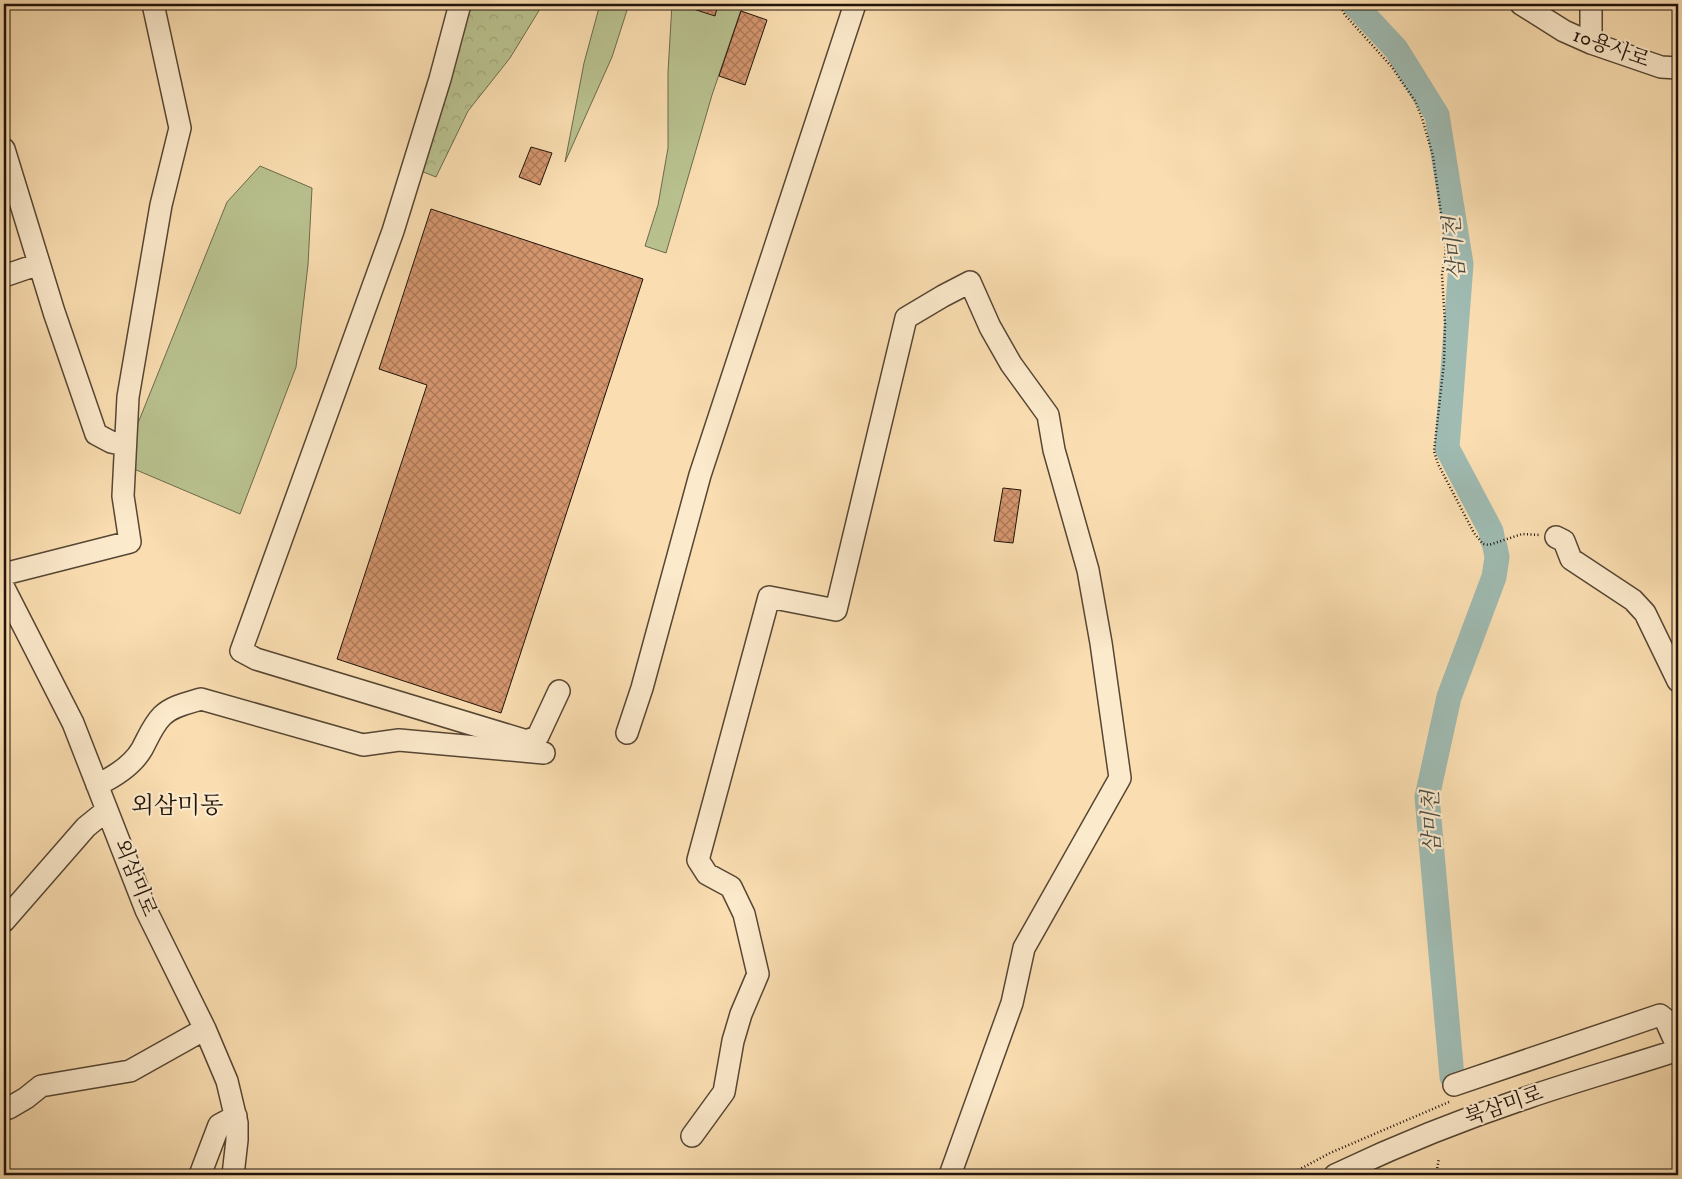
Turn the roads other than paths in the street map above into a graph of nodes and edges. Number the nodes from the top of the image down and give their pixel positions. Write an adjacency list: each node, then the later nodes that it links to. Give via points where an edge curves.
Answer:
1 (153, 4): 11 (street, via 180,128 154,244 128,397)
2 (460, 4): 16 (street, via 393,231 241,651 256,659 527,740 538,736)
3 (855, 4): 17 (street, via 700,475)
4 (1521, 4): 6 (street, 10용사로)
5 (1591, 4): 6 (street)
6 (1591, 44): 7 (street, 10용사로, via 1661,67)
7 (1678, 68)
8 (4, 149): 9 (street)
9 (39, 264): 10 (street); 11 (street, via 96,434)
10 (4, 276)
11 (125, 445): 13 (street, via 123,496 130,542)
12 (1556, 537): 15 (street, via 1564,541 1571,559 1633,600 1645,613)
13 (4, 574)
14 (4, 588): 19 (street, 외삼미로, via 74,723)
15 (1678, 680)
16 (559, 691)
17 (628, 734)
18 (544, 753): 19 (street, via 399,740 363,745 201,699 162,715 141,751 125,768)
19 (97, 785): 20 (street, 외삼미로)
20 (107, 810): 21 (street, via 86,827); 22 (street, 외삼미로, via 146,910)
21 (4, 922)
22 (205, 1028): 25 (street, via 130,1071 41,1086); 26 (street, 외삼미로, via 227,1080)
23 (1678, 1049): 24 (street, via 1665,1019 1660,1015); 31 (street, 북삼미로, via 1452,1124)
24 (1454, 1085)
25 (4, 1109)
26 (236, 1116): 28 (street, via 220,1124); 29 (street, 외삼미로)
27 (692, 1136): 30 (street, via 724,1092 733,1041 758,974 744,914 731,887 707,874 698,860 769,597 836,610 906,318 970,282 990,328 1011,364 1048,415 1054,450 1088,570 1120,778 1024,948 1012,1003)
28 (200, 1175)
29 (233, 1175)
30 (950, 1175)
31 (1335, 1175)

